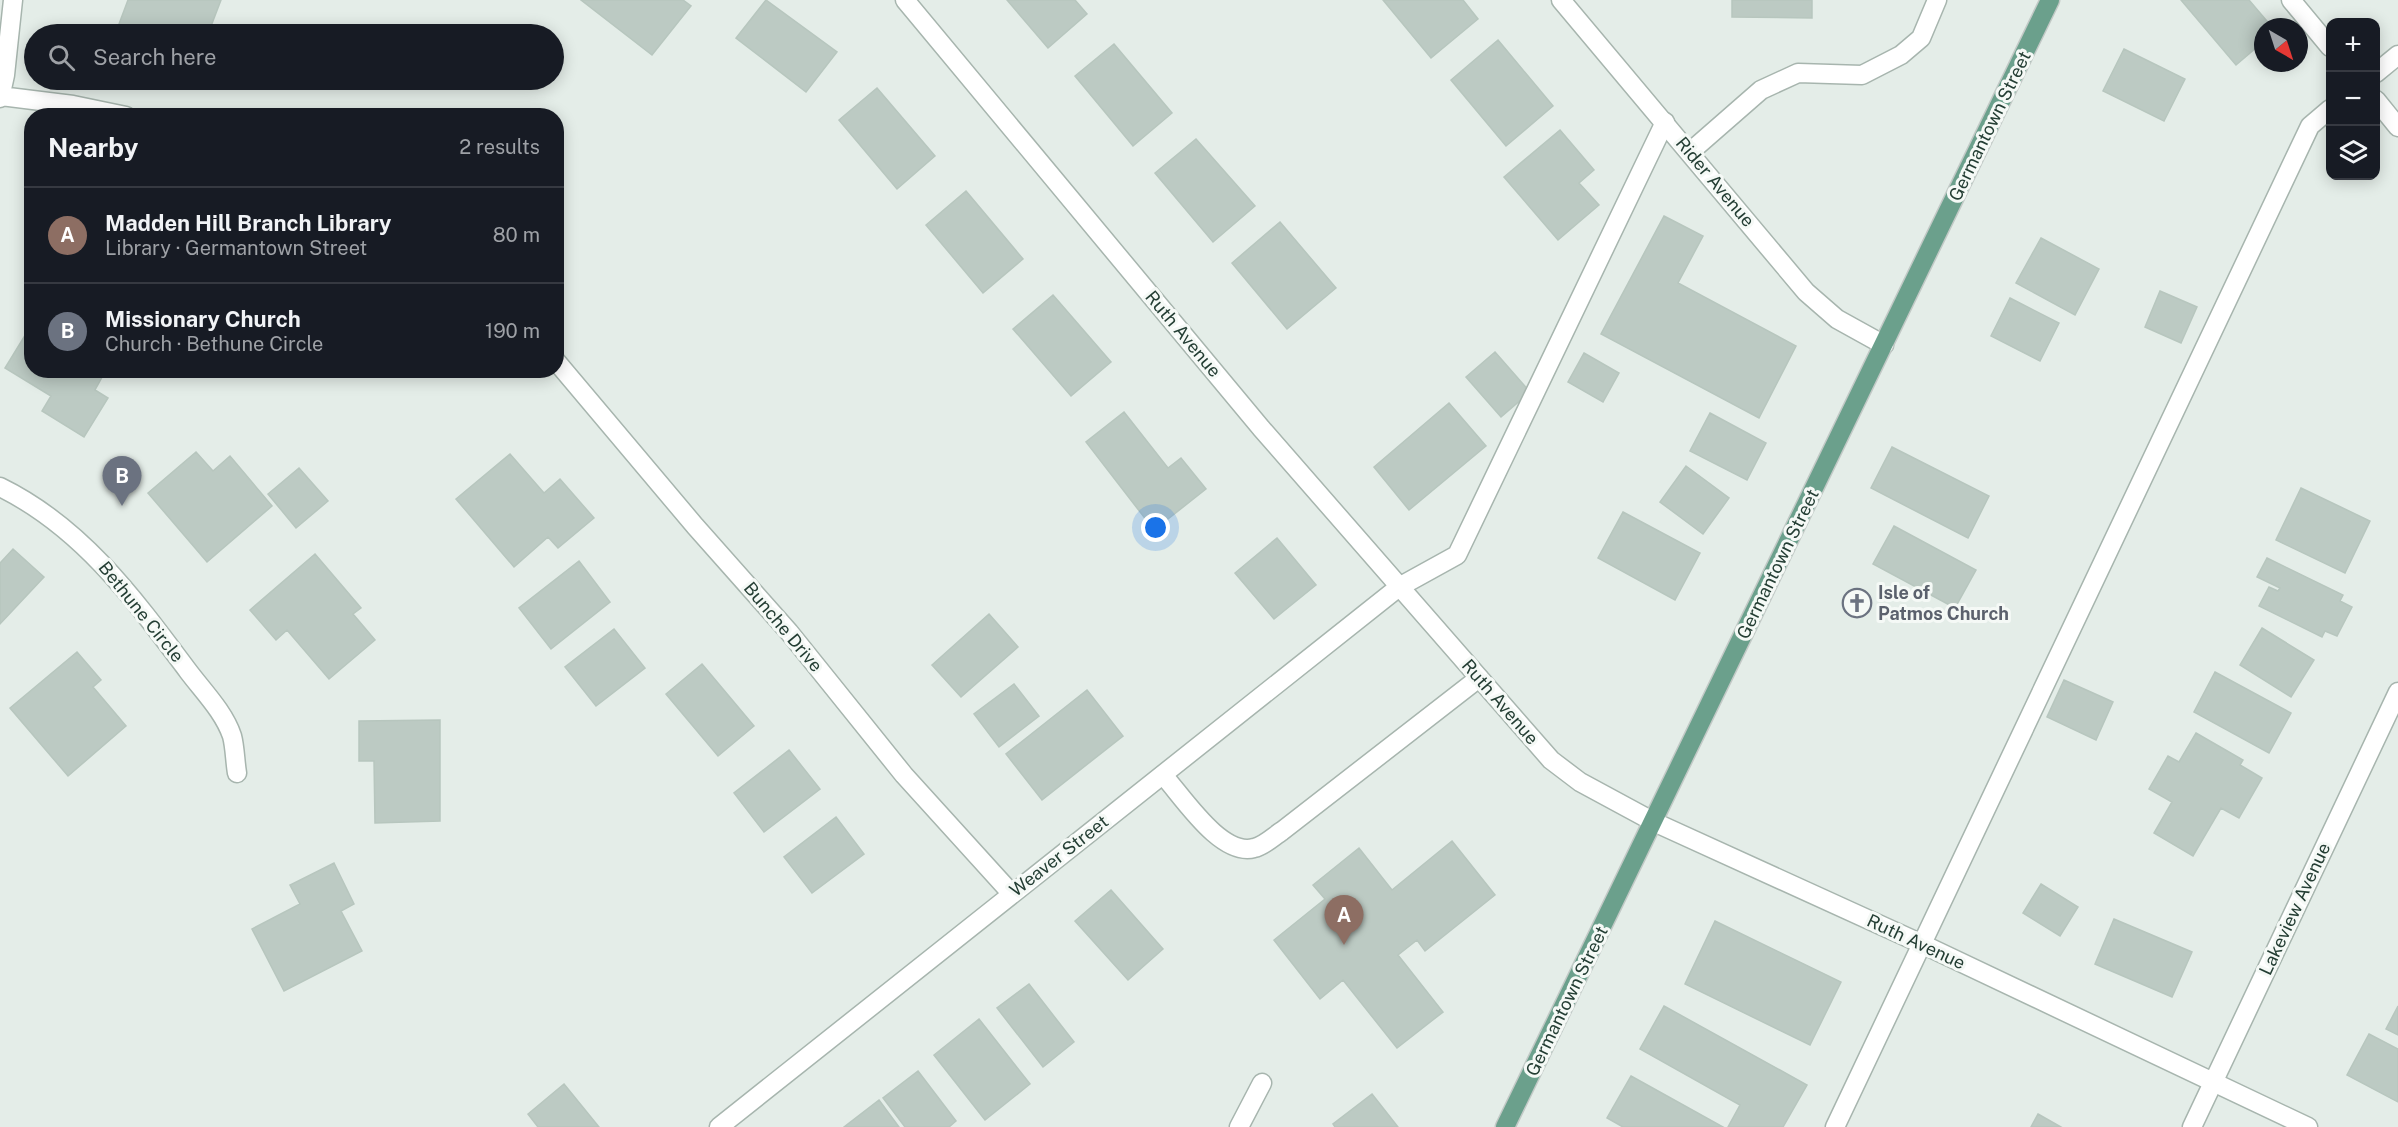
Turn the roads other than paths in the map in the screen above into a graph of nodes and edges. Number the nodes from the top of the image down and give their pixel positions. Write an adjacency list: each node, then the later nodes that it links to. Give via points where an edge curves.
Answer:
1 (13, 0): 10 (street, via 6,75)
2 (906, 0): 20 (street, Ruth Avenue)
3 (1561, 0): 14 (street, Rider Avenue)
4 (1937, 0): 16 (street, via 1921,38 1900,55 1863,75 1798,74 1761,90)
5 (2050, 0): 17 (main road, Germantown Street)
6 (2291, 0): 7 (street)
7 (2326, 41)
8 (2398, 55): 9 (street)
9 (2377, 72)
10 (0, 97): 12 (street)
11 (2380, 105): 15 (street)
12 (87, 108)
13 (2326, 113): 27 (street, via 2310,126)
14 (1665, 122): 16 (street, Rider Avenue); 20 (street, Weaver Street, via 1457,555)
15 (2398, 127)
16 (1690, 152): 17 (street, Rider Avenue, via 1806,292 1837,319)
17 (1884, 345): 25 (main road, Germantown Street)
18 (564, 371): 26 (street, Bunche Drive, via 789,632 904,775)
19 (0, 487): 23 (street, Bethune Circle, via 64,526 146,615 220,714 232,736)
20 (1399, 587): 21 (street, Ruth Avenue); 24 (street, Weaver Street)
21 (1479, 678): 24 (street, via 1255,848 1238,849 1218,838); 25 (street, Ruth Avenue, via 1551,760 1580,782)
22 (2398, 692): 28 (street, Lakeview Avenue)
23 (237, 772)
24 (1163, 775): 26 (street, Weaver Street)
25 (1654, 822): 27 (street, Ruth Avenue); 33 (main road, Germantown Street)
26 (1011, 893): 30 (street, Weaver Street)
27 (1922, 944): 28 (street, Ruth Avenue); 34 (street)
28 (2213, 1081): 35 (street, Lakeview Avenue); 36 (street, Ruth Avenue)
29 (1262, 1083): 32 (street)
30 (741, 1120): 31 (street, Weaver Street)
31 (719, 1127)
32 (1239, 1127)
33 (1505, 1127)
34 (1835, 1127)
35 (2192, 1127)
36 (2308, 1127)

